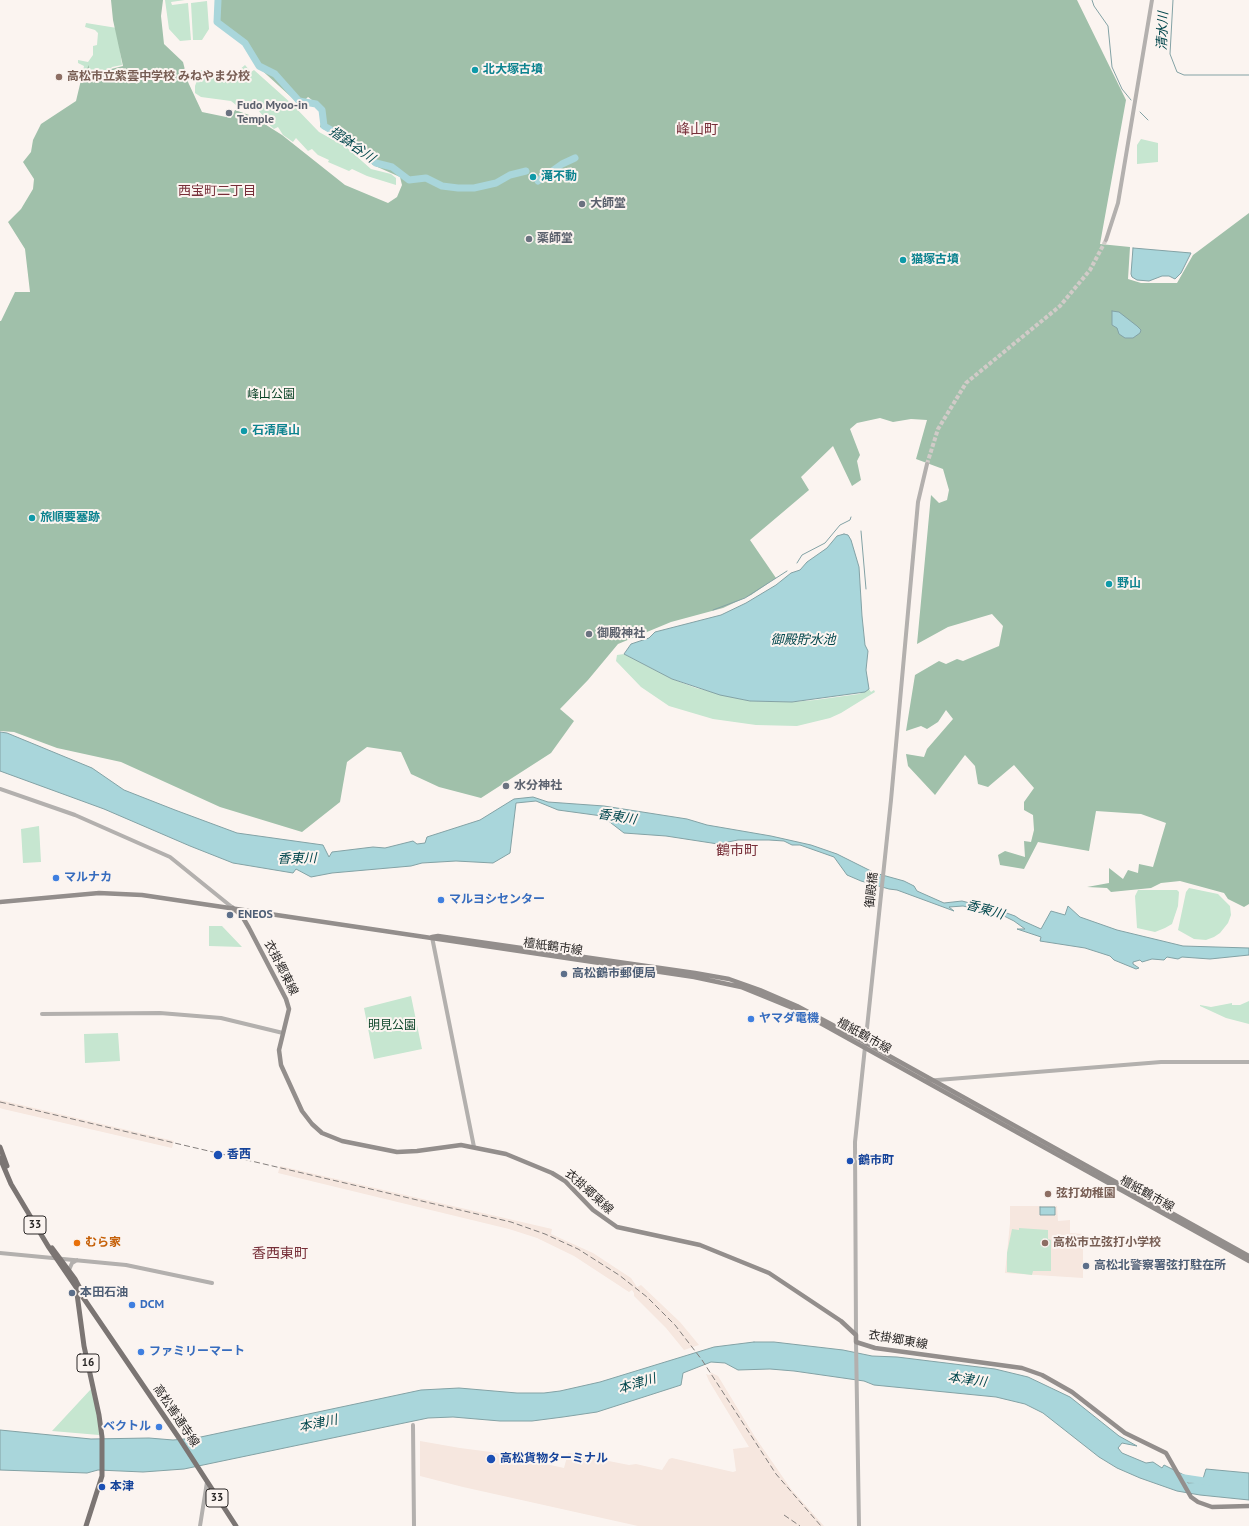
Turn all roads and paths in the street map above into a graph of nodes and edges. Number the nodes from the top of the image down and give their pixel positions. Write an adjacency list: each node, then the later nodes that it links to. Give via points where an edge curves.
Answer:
1 (1152, 0): 2 (street, via 1118,203)
2 (1106, 240)
3 (927, 464): 10 (street, 御殿橋, via 918,502)
4 (0, 789): 6 (street, via 75,815 170,857)
5 (0, 902): 6 (main road, via 117,892)
6 (233, 908): 7 (main road, 檀紙鶴市線); 9 (main road, 衣掛郷東線, via 242,916 249,928 286,999 289,1009)
7 (432, 937): 10 (main road, 檀紙鶴市線, via 438,940 728,984 771,998); 15 (street)
8 (42, 1014): 9 (street, via 160,1013 221,1018)
9 (283, 1033): 15 (main road, 衣掛郷東線, via 279,1055 287,1080 306,1117 322,1133 342,1141 397,1152 453,1146)
10 (866, 1046): 12 (main road, 檀紙鶴市線); 13 (main road, 檀紙鶴市線); 28 (street, 御殿橋, via 854,1154)
11 (1249, 1062): 12 (street, via 1161,1062)
12 (933, 1080): 13 (street); 18 (main road, 檀紙鶴市線)
13 (925, 1081): 21 (main road, 檀紙鶴市線)
14 (0, 1147): 19 (main road, 高松善通寺線 / 33, via 23,1201)
15 (474, 1147): 28 (main road, 衣掛郷東線, via 506,1154 558,1176 596,1213 618,1228 700,1245 769,1273 833,1315)
16 (0, 1158): 19 (main road, 高松善通寺線 / 33, via 11,1184)
17 (0, 1253): 19 (street)
18 (1249, 1256)
19 (62, 1259): 20 (street); 22 (main road, 高松善通寺線 / 33); 22 (street); 23 (main road, 高松善通寺線 / 33)
20 (79, 1260): 23 (street, via 72,1263); 25 (street, via 153,1270)
21 (1249, 1261)
22 (63, 1268): 26 (main road, 高松善通寺線 / 33)
23 (69, 1270): 24 (main road, 高松善通寺線 / 33)
24 (75, 1279): 26 (main road, 高松善通寺線 / 33); 27 (main road, 高松善通寺線 / 33)
25 (212, 1283)
26 (76, 1288): 27 (main road, 高松善通寺線 / 33)
27 (82, 1302): 31 (main road, 高松善通寺線 / 33, via 179,1438); 33 (main road, 16, via 102,1437 103,1472)
28 (856, 1335): 29 (main road, 衣掛郷東線)
29 (856, 1342): 32 (main road, 衣掛郷東線, via 875,1348 996,1364 1034,1372 1072,1392 1132,1438 1159,1448 1170,1457 1191,1497 1207,1506); 37 (street)
30 (413, 1425): 36 (street)
31 (207, 1482): 34 (street); 35 (main road, 高松善通寺線 / 33)
32 (1249, 1506)
33 (86, 1526)
34 (200, 1526)
35 (236, 1526)
36 (414, 1526)
37 (859, 1526)

